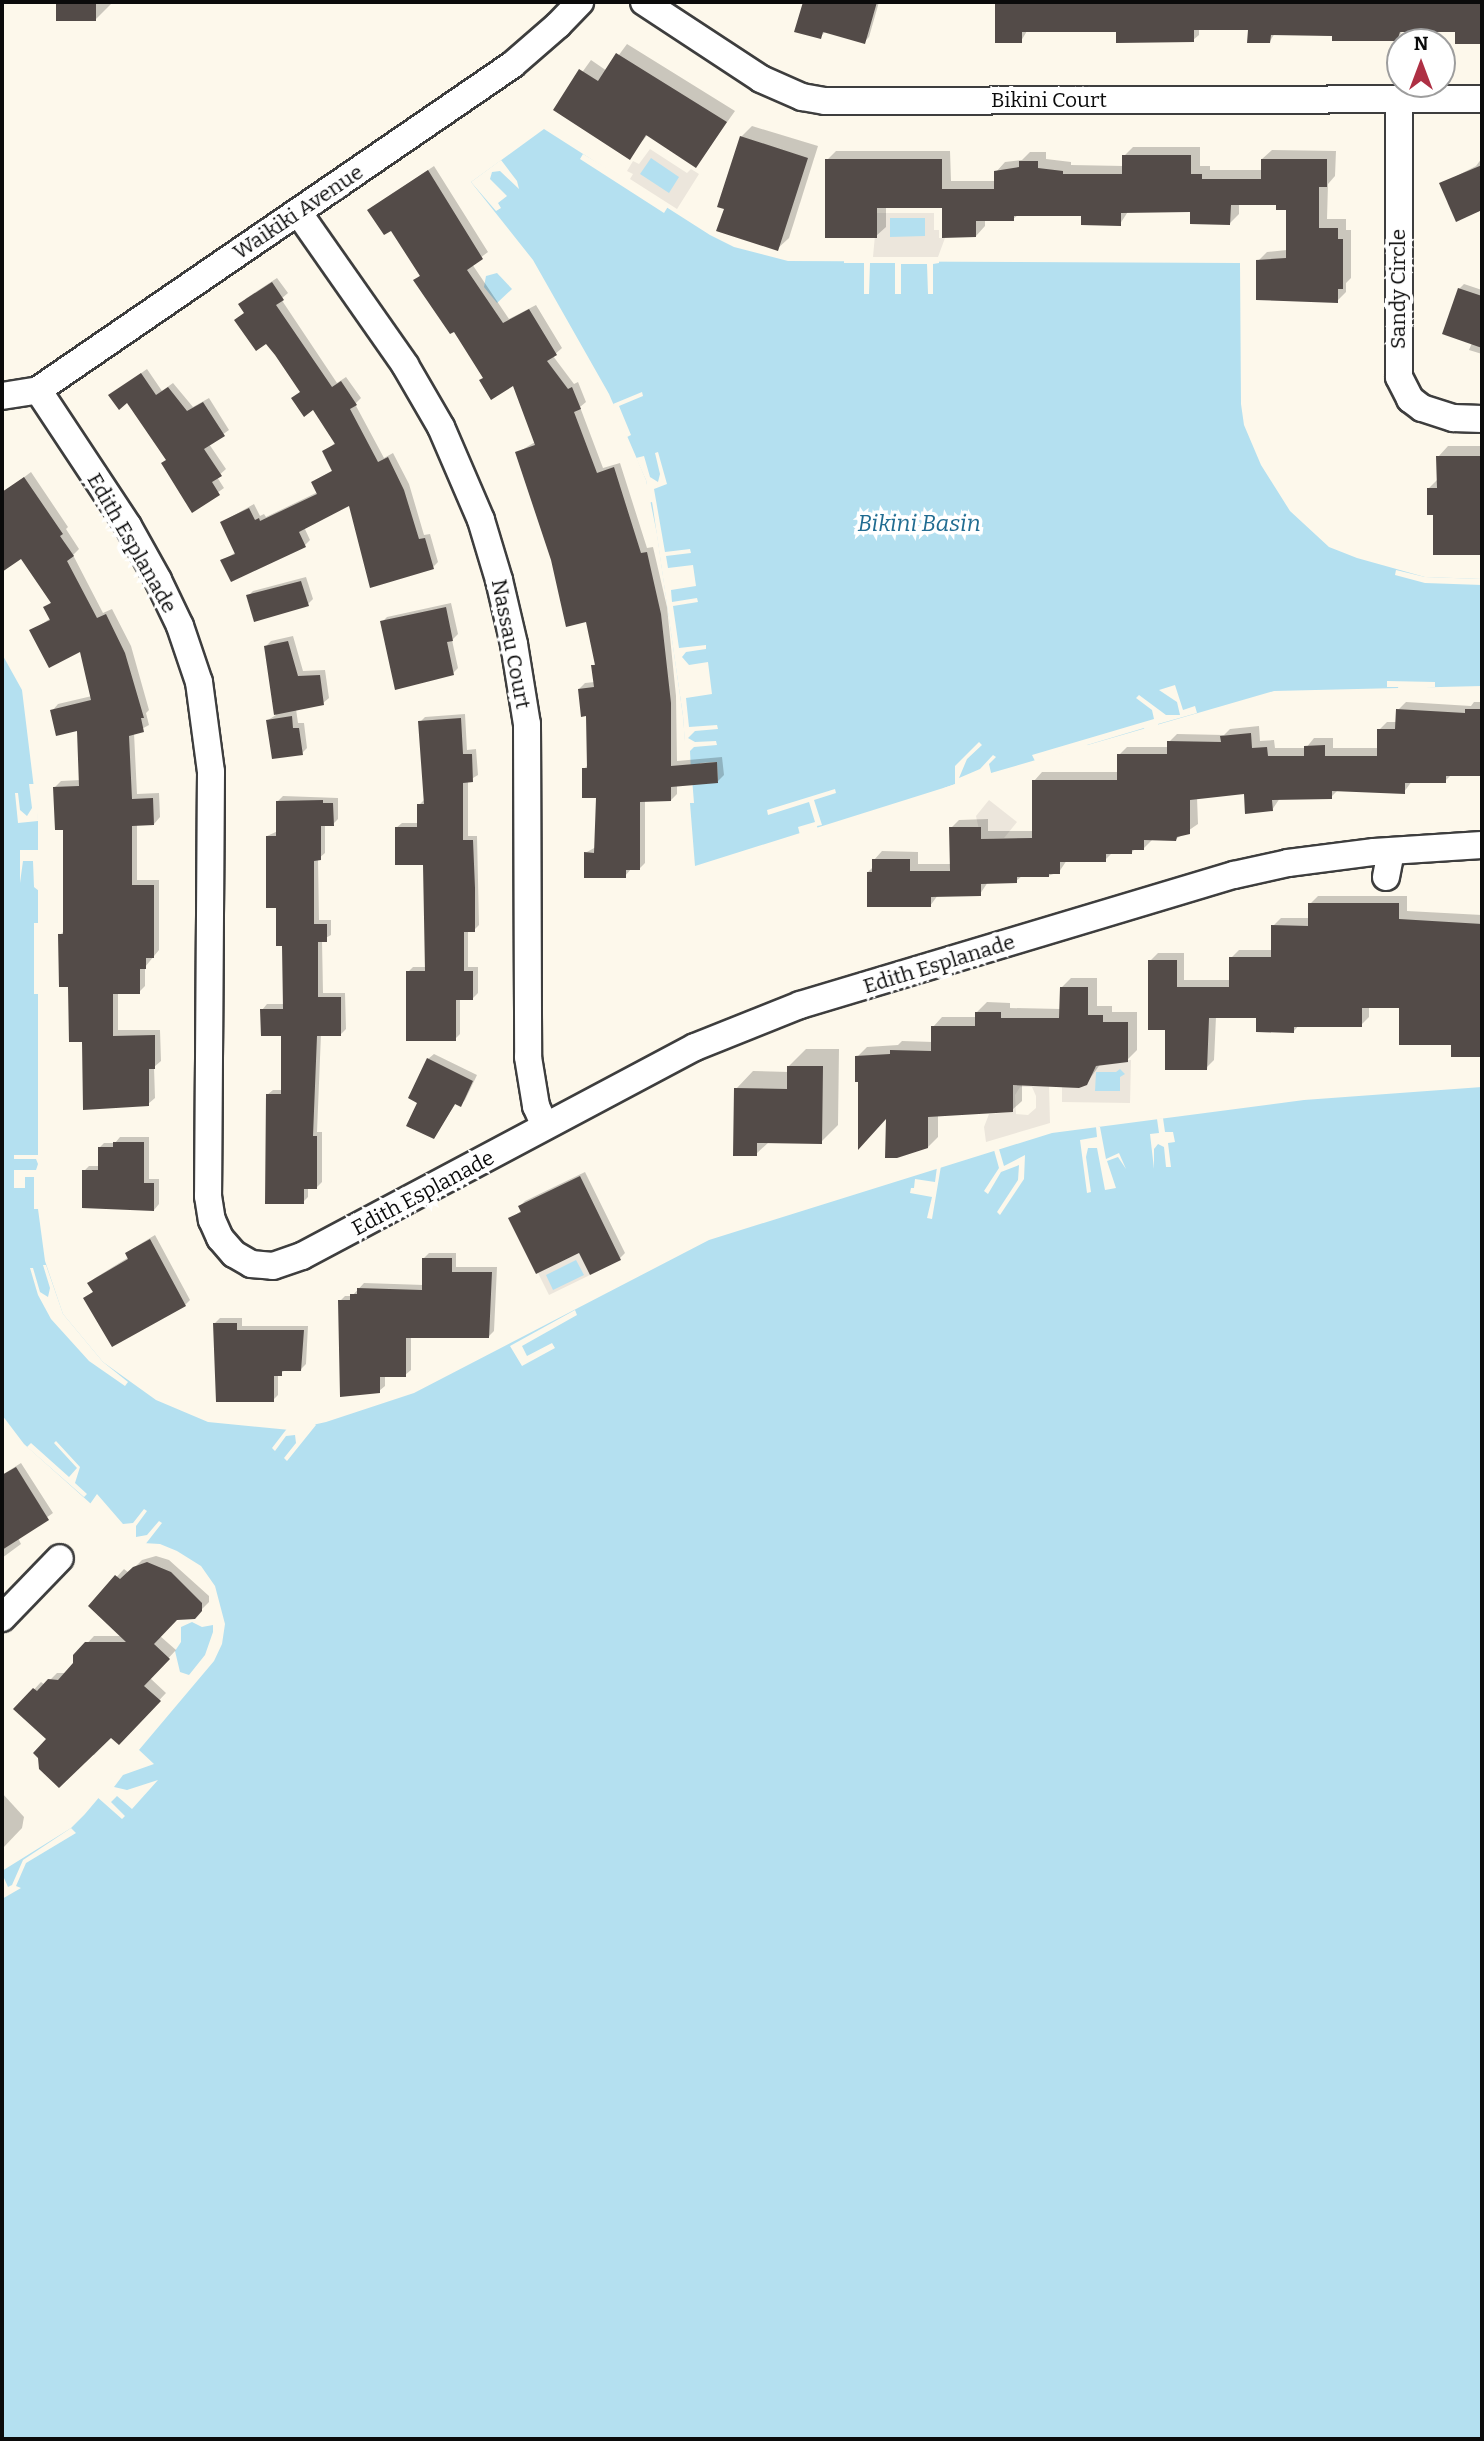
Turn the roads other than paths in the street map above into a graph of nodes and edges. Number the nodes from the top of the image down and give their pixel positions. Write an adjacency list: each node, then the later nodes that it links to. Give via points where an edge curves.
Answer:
1 (580, 2): 5 (street, Waikiki Avenue, via 512,65)
2 (644, 2): 3 (street, Bikini Court, via 761,79 802,97 825,101)
3 (1399, 99): 4 (street, Bikini Court); 9 (street, Sandy Circle, via 1399,377 1410,399 1422,408 1453,418)
4 (1482, 99)
5 (298, 212): 6 (street, Waikiki Avenue); 13 (street, Nassau Court, via 405,365 441,427 473,498 499,580 527,724 528,1057 536,1106)
6 (38, 390): 7 (street, Waikiki Avenue); 8 (street); 13 (street, Edith Esplanade, via 158,580 200,682 211,772 208,1196 212,1220 225,1245 251,1264 273,1266 293,1260)
7 (2, 396)
8 (2, 412)
9 (1482, 419)
10 (1482, 845): 11 (street, Edith Esplanade)
11 (1391, 851): 12 (street); 13 (street, Edith Esplanade, via 1334,869 1234,875 800,1005 695,1047)
12 (1386, 877)
13 (545, 1126)
14 (60, 1558): 15 (street)
15 (2, 1618)

